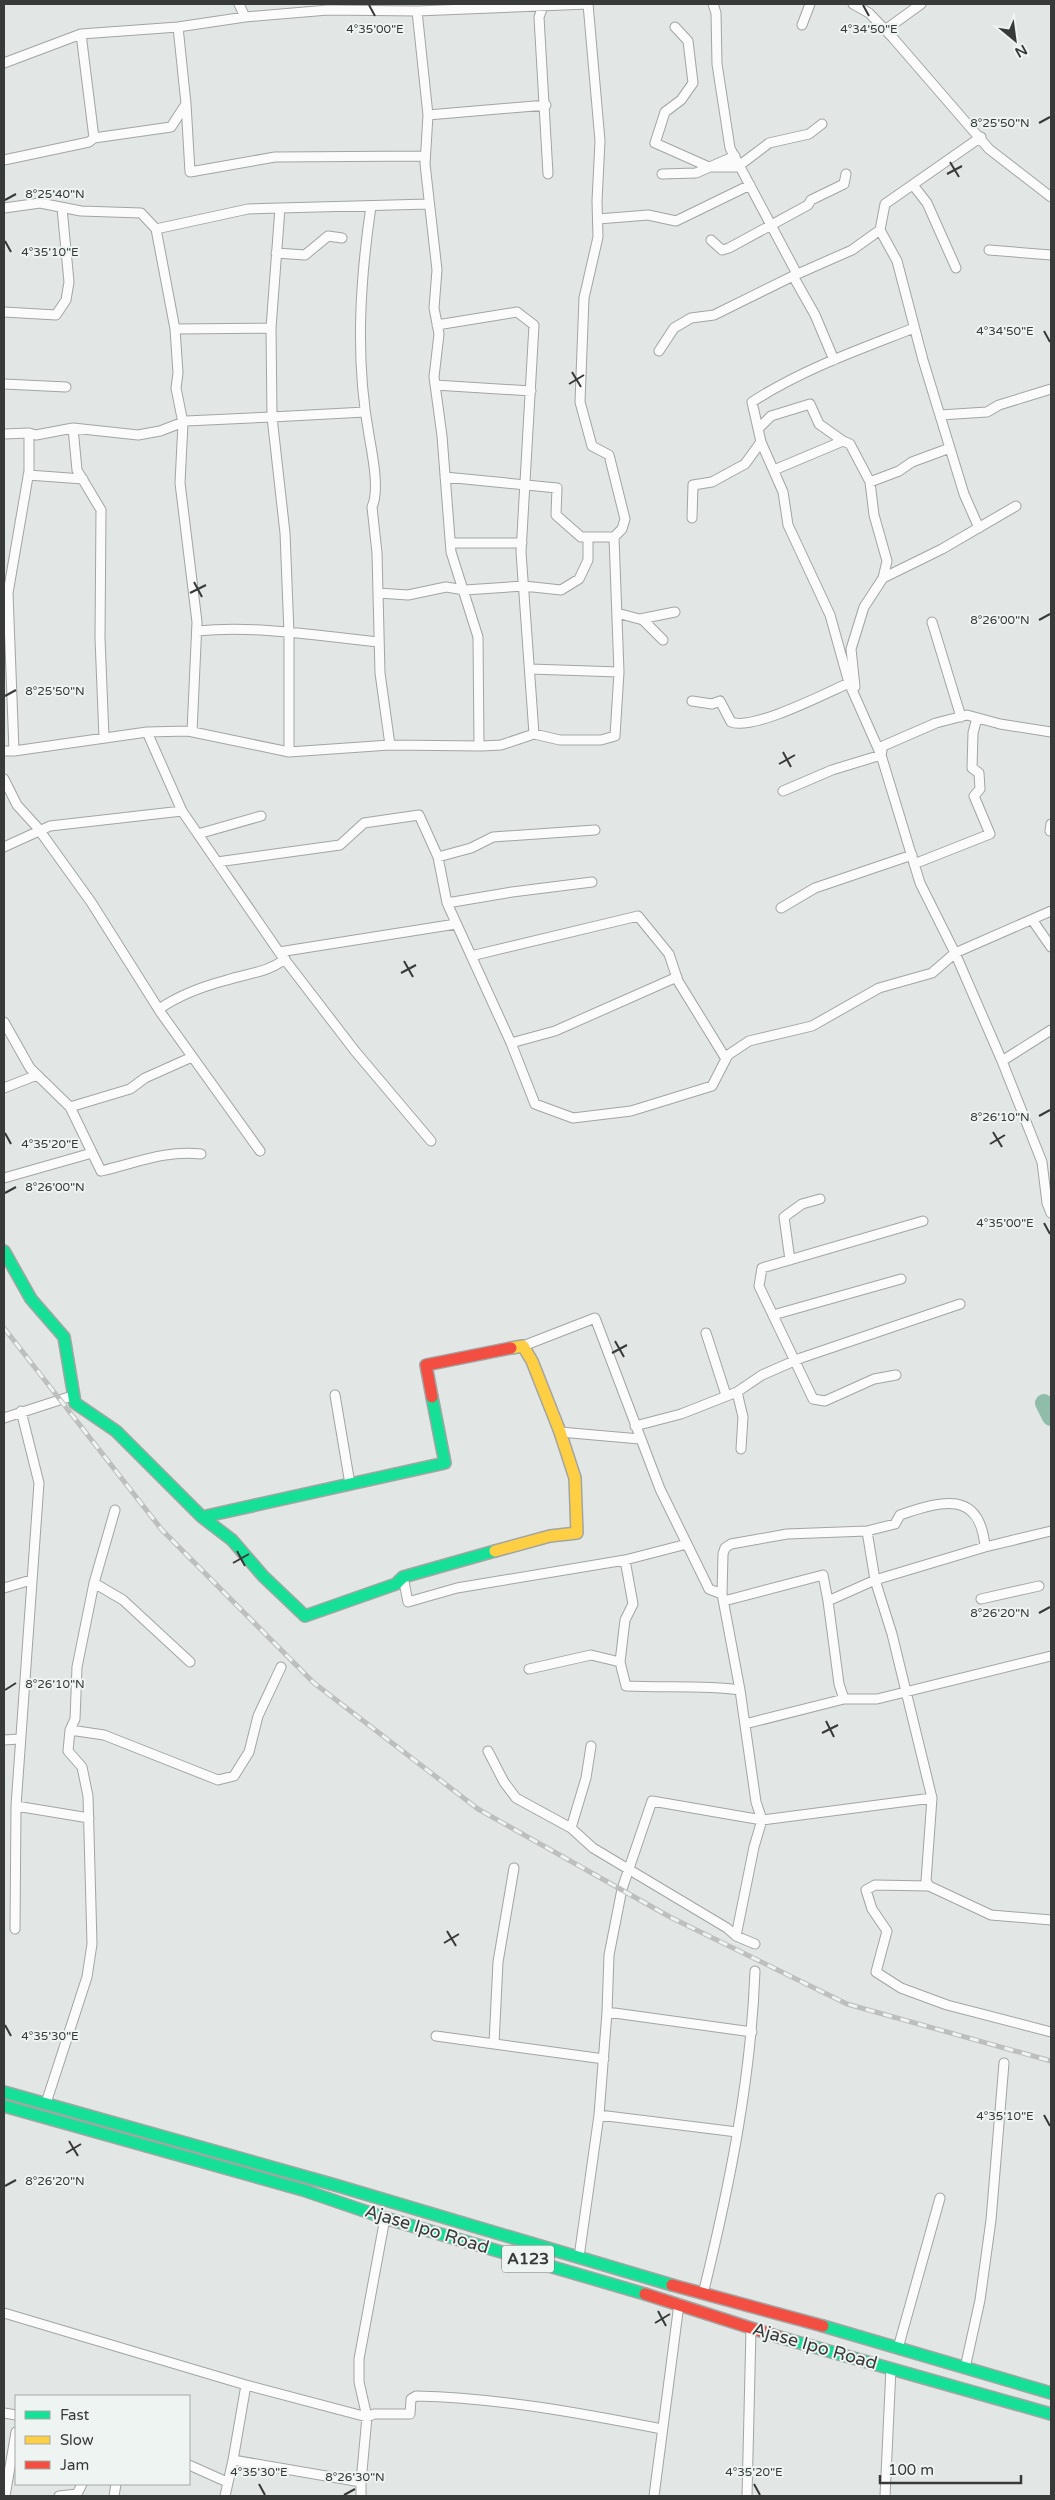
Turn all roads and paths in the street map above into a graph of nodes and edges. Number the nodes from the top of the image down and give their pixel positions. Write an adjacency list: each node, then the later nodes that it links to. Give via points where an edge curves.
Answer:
1 (238, 4): 10 (street)
2 (588, 4): 7 (street); 38 (street, via 600,141)
3 (713, 4): 25 (street, via 717,64 730,148)
4 (810, 4): 11 (street)
5 (852, 4): 14 (street, via 868,13)
6 (921, 4): 14 (street)
7 (544, 5): 9 (street); 18 (street, via 539,17)
8 (328, 7): 9 (street); 10 (street)
9 (417, 11): 19 (street)
10 (245, 17): 12 (street)
11 (802, 25)
12 (178, 27): 15 (street); 17 (street)
13 (675, 27): 26 (street, via 688,41 693,83 681,100 665,112 655,143)
14 (885, 30): 21 (street)
15 (81, 34): 16 (street); 22 (street)
16 (4, 63)
17 (186, 104): 22 (street, via 171,127); 23 (street, via 190,172 275,157)
18 (546, 105): 19 (street); 27 (street)
19 (428, 115): 23 (street)
20 (822, 124): 25 (street, via 809,134 769,143)
21 (981, 137): 31 (street); 32 (street, via 989,149)
22 (94, 138): 24 (street, via 89,142)
23 (425, 156): 33 (street)
24 (4, 160)
25 (738, 163): 26 (street); 30 (street)
26 (709, 167): 28 (street, via 696,173)
27 (548, 174)
28 (662, 174)
29 (846, 174): 39 (street, via 844,184 811,200)
30 (750, 185): 38 (street, via 676,221 648,215); 39 (street)
31 (913, 185): 41 (street, via 885,204); 47 (street, via 927,203)
32 (1051, 197)
33 (428, 204): 35 (street); 50 (street, via 437,270 434,308)
34 (4, 205): 36 (street, via 40,203)
35 (371, 206): 37 (street); 61 (street, via 361,302)
36 (62, 208): 40 (street, via 141,213); 49 (street, via 69,282 66,300 56,315)
37 (280, 208): 40 (street, via 248,209); 45 (street)
38 (598, 219): 82 (street, via 598,237 584,298 580,402 592,446 610,456 625,519 622,529)
39 (772, 226): 43 (street, via 722,250); 48 (street)
40 (156, 229): 51 (street)
41 (880, 230): 48 (street, via 852,250); 53 (street, via 897,261)
42 (342, 238): 45 (street, via 328,236 304,255)
43 (712, 240)
44 (989, 250): 46 (street)
45 (276, 253): 52 (street)
46 (1051, 255)
47 (956, 268)
48 (795, 275): 54 (street, via 714,315 691,318 674,328); 55 (street)
49 (4, 312)
50 (437, 324): 57 (street); 60 (street, via 517,312 534,325)
51 (175, 328): 52 (street); 64 (street, via 176,388)
52 (271, 328): 63 (street)
53 (914, 328): 55 (street); 62 (street)
54 (659, 351)
55 (834, 360): 66 (street, via 783,382 752,402)
56 (4, 384): 58 (street)
57 (435, 385): 60 (street); 74 (street)
58 (66, 387)
59 (1051, 389): 62 (street, via 999,405 987,412)
60 (531, 392): 77 (street)
61 (365, 412): 63 (street); 88 (street, via 374,461 375,500 372,507)
62 (940, 415): 71 (street)
63 (272, 416): 64 (street); 94 (street, via 285,533)
64 (183, 423): 65 (street, via 138,435); 93 (street, via 180,483)
65 (73, 428): 67 (street); 75 (street, via 77,470)
66 (758, 429): 69 (street); 70 (street, via 772,416 810,404 819,424)
67 (29, 433): 68 (street); 73 (street)
68 (4, 434)
69 (761, 442): 72 (street); 79 (street, via 745,464 712,482 693,485)
70 (844, 442): 72 (street); 76 (street, via 850,444)
71 (950, 448): 76 (street); 80 (street, via 964,494)
72 (774, 470): 99 (street, via 783,492 788,525 830,616)
73 (28, 475): 75 (street); 112 (street, via 8,593)
74 (445, 477): 77 (street); 83 (street)
75 (83, 479): 108 (street, via 100,510)
76 (870, 482): 85 (street, via 874,515 887,561)
77 (526, 485): 81 (street, via 557,488 556,516 580,538); 84 (street)
78 (1016, 506): 80 (street)
79 (692, 518)
80 (980, 528): 85 (street)
81 (588, 537): 82 (street); 86 (street, via 588,560 579,579 561,590)
82 (614, 537): 90 (street)
83 (451, 543): 84 (street); 87 (street)
84 (522, 543): 86 (street)
85 (883, 578): 100 (street, via 864,608 851,649)
86 (524, 586): 87 (street); 97 (street)
87 (464, 590): 88 (street, via 446,587 408,595); 110 (street, via 478,637)
88 (378, 593): 96 (street)
89 (675, 612): 91 (street)
90 (617, 613): 91 (street); 98 (street)
91 (640, 619): 95 (street)
92 (932, 622): 102 (street)
93 (197, 631): 94 (street); 105 (street)
94 (289, 632): 96 (street); 113 (street)
95 (663, 640)
96 (379, 642): 109 (street)
97 (530, 669): 98 (street); 107 (street)
98 (620, 672): 107 (street, via 615,736 601,740 560,740)
99 (849, 682): 100 (street); 101 (street, via 778,714 739,725 731,722 720,701 712,704)
100 (856, 698): 114 (street)
101 (692, 700)
102 (961, 717): 103 (street); 114 (street, via 936,723 883,746)
103 (977, 718): 106 (street); 125 (street, via 972,768 980,773 980,789 974,796 990,834)
104 (147, 732): 105 (street); 108 (street); 118 (street)
105 (192, 732): 113 (street)
106 (1051, 732)
107 (534, 734): 110 (street, via 501,745)
108 (104, 738): 112 (street)
109 (390, 745): 110 (street); 113 (street)
110 (479, 746)
111 (4, 751): 112 (street)
112 (14, 751)
113 (289, 752)
114 (881, 755): 117 (street, via 832,770); 125 (street)
115 (4, 779): 116 (street)
116 (7, 791): 121 (street)
117 (783, 791)
118 (182, 810): 121 (street, via 50,826); 122 (street)
119 (261, 816): 122 (street)
120 (595, 830): 124 (street, via 493,837 471,848)
121 (40, 832): 123 (street); 138 (street, via 91,902)
122 (198, 834): 126 (street)
123 (4, 848)
124 (438, 857): 126 (street, via 419,815 364,822 340,845); 128 (street)
125 (913, 859): 129 (street, via 815,888); 134 (street, via 920,883)
126 (217, 862): 135 (street)
127 (592, 882): 128 (street)
128 (447, 903): 132 (street)
129 (782, 908)
130 (1051, 911): 131 (street)
131 (1033, 921): 133 (street); 134 (street)
132 (456, 924): 135 (street); 136 (street)
133 (1051, 947)
134 (955, 953): 143 (street, via 932,973 879,988 812,1026 748,1041); 144 (street)
135 (282, 955): 138 (street, via 275,966 259,973 227,979); 148 (street, via 355,1051)
136 (471, 956): 137 (street, via 638,916 669,954); 141 (street)
137 (677, 977): 141 (street, via 555,1031); 143 (street)
138 (159, 1009): 142 (street)
139 (4, 1022): 145 (street)
140 (1051, 1030): 144 (street)
141 (511, 1044): 143 (street, via 535,1104 573,1118 631,1111 712,1086)
142 (192, 1057): 147 (street, via 145,1078 130,1089); 149 (street)
143 (726, 1059)
144 (1002, 1061): 154 (street, via 1042,1162)
145 (36, 1075): 146 (street); 147 (street)
146 (4, 1088)
147 (70, 1107): 150 (street)
148 (431, 1141)
149 (260, 1151)
150 (92, 1152): 151 (street, via 101,1171 149,1156 176,1152); 152 (street)
151 (201, 1154)
152 (4, 1178)
153 (820, 1199): 157 (street, via 802,1204 784,1217)
154 (1051, 1213)
155 (923, 1221): 157 (street)
156 (4, 1251): 168 (main road, via 31,1299 64,1337)
157 (790, 1260): 160 (street, via 762,1268 759,1286)
158 (901, 1278): 160 (street)
159 (960, 1304): 163 (street)
160 (773, 1315): 163 (street)
161 (706, 1333): 167 (street)
162 (523, 1346): 171 (street, via 595,1318); 172 (main road); 175 (main road, via 426,1365 445,1463)
163 (794, 1361): 164 (street, via 813,1399 825,1401 874,1379); 165 (street, via 762,1375)
164 (896, 1375)
165 (737, 1392): 167 (street); 174 (street, via 743,1416)
166 (335, 1395): 175 (street)
167 (726, 1395): 171 (street, via 681,1414)
168 (72, 1396): 169 (street); 177 (main road, via 75,1403 116,1431)
169 (21, 1411): 170 (street); 184 (street, via 39,1483)
170 (4, 1418)
171 (635, 1426): 173 (street)
172 (560, 1432): 173 (street); 183 (main road, via 575,1478 577,1533 550,1536)
173 (640, 1439): 180 (street)
174 (741, 1450)
175 (350, 1484): 177 (main road)
176 (115, 1510): 186 (street)
177 (202, 1517): 183 (main road, via 232,1540 263,1576 305,1616 396,1584)
178 (867, 1531): 181 (street, via 895,1524 900,1515 930,1505 958,1503 975,1514 984,1532); 185 (street); 189 (street, via 787,1534 731,1544 723,1554)
179 (1051, 1531): 181 (street)
180 (687, 1544): 182 (street); 189 (street, via 709,1589)
181 (985, 1547): 185 (street)
182 (625, 1560): 183 (street, via 458,1588 408,1602); 194 (street, via 633,1604 625,1620)
183 (403, 1577)
184 (31, 1580): 188 (street); 202 (street)
185 (875, 1580): 191 (street); 198 (street)
186 (94, 1583): 193 (street, via 124,1600); 201 (street, via 78,1666 75,1719)
187 (1039, 1586): 190 (street)
188 (4, 1588)
189 (723, 1597): 191 (street, via 823,1575); 197 (street)
190 (981, 1599)
191 (828, 1601): 199 (street, via 839,1684)
192 (1051, 1656): 198 (street)
193 (190, 1662)
194 (620, 1662): 196 (street, via 591,1655); 197 (street, via 626,1686)
195 (281, 1667): 201 (street, via 258,1716 249,1752 234,1776 218,1780 104,1735)
196 (529, 1669)
197 (740, 1690): 200 (street)
198 (906, 1691): 199 (street, via 877,1698); 206 (street)
199 (844, 1699): 200 (street)
200 (746, 1724): 209 (street, via 756,1802)
201 (70, 1730): 208 (street, via 68,1751 82,1767)
202 (19, 1739): 203 (street); 207 (street)
203 (4, 1740)
204 (591, 1746): 210 (street, via 586,1778)
205 (488, 1752): 210 (street, via 516,1798)
206 (932, 1798): 209 (street); 213 (street, via 926,1881)
207 (16, 1806): 208 (street); 215 (street)
208 (89, 1818): 227 (street, via 90,1960)
209 (762, 1820): 212 (street, via 652,1802); 216 (street)
210 (571, 1828): 212 (street, via 593,1848)
211 (514, 1868): 223 (street, via 498,1962)
212 (628, 1869): 216 (street); 219 (street, via 609,1955)
213 (929, 1886): 214 (street, via 991,1915); 221 (street, via 875,1885 866,1890 872,1909 887,1931 876,1972 901,1988 947,2005)
214 (1051, 1920)
215 (16, 1929)
216 (736, 1936): 217 (street)
217 (755, 1944)
218 (755, 1972): 220 (street)
219 (607, 2012): 220 (street); 224 (street)
220 (752, 2032): 230 (street, via 744,2105)
221 (1051, 2032)
222 (436, 2036): 223 (street)
223 (494, 2044): 224 (street)
224 (604, 2059): 229 (street)
225 (1004, 2063): 242 (street, via 991,2220 980,2300)
226 (4, 2092): 227 (main road, Ajase Ipo Road / A123)
227 (46, 2103): 233 (main road, Ajase Ipo Road / A123)
228 (4, 2106): 232 (main road, Ajase Ipo Road / A123, via 303,2190)
229 (598, 2115): 230 (street); 233 (street)
230 (737, 2132): 234 (street)
231 (940, 2198): 240 (street)
232 (385, 2218): 235 (main road, Ajase Ipo Road / A123); 246 (street, via 359,2358 359,2382)
233 (580, 2257): 234 (main road, Ajase Ipo Road / A123)
234 (703, 2294): 237 (main road, Ajase Ipo Road / A123)
235 (679, 2304): 238 (main road, Ajase Ipo Road / A123); 247 (street)
236 (4, 2313): 243 (street)
237 (804, 2321): 239 (main road); 240 (main road, Ajase Ipo Road / A123)
238 (751, 2329): 239 (main road, Ajase Ipo Road / A123); 261 (street)
239 (798, 2342): 241 (main road, Ajase Ipo Road / A123)
240 (898, 2348): 242 (main road, Ajase Ipo Road / A123)
241 (891, 2368): 245 (main road, Ajase Ipo Road / A123); 262 (street)
242 (965, 2368): 244 (main road, Ajase Ipo Road / A123)
243 (246, 2385): 246 (street); 249 (street)
244 (1051, 2393)
245 (1051, 2414)
246 (367, 2417): 247 (street, via 374,2414 410,2414 411,2399 416,2396 467,2397 566,2410); 252 (street)
247 (662, 2429): 260 (street)
248 (15, 2437): 255 (street)
249 (233, 2460): 251 (street); 252 (street)
250 (190, 2465): 251 (street)
251 (227, 2482): 258 (street)
252 (361, 2482): 259 (street)
253 (82, 2485): 256 (street, via 77,2494)
254 (82, 2485): 257 (street, via 80,2494)
255 (4, 2496)
256 (59, 2496)
257 (83, 2496)
258 (225, 2496)
259 (361, 2496)
260 (654, 2496)
261 (747, 2496)
262 (885, 2496)

